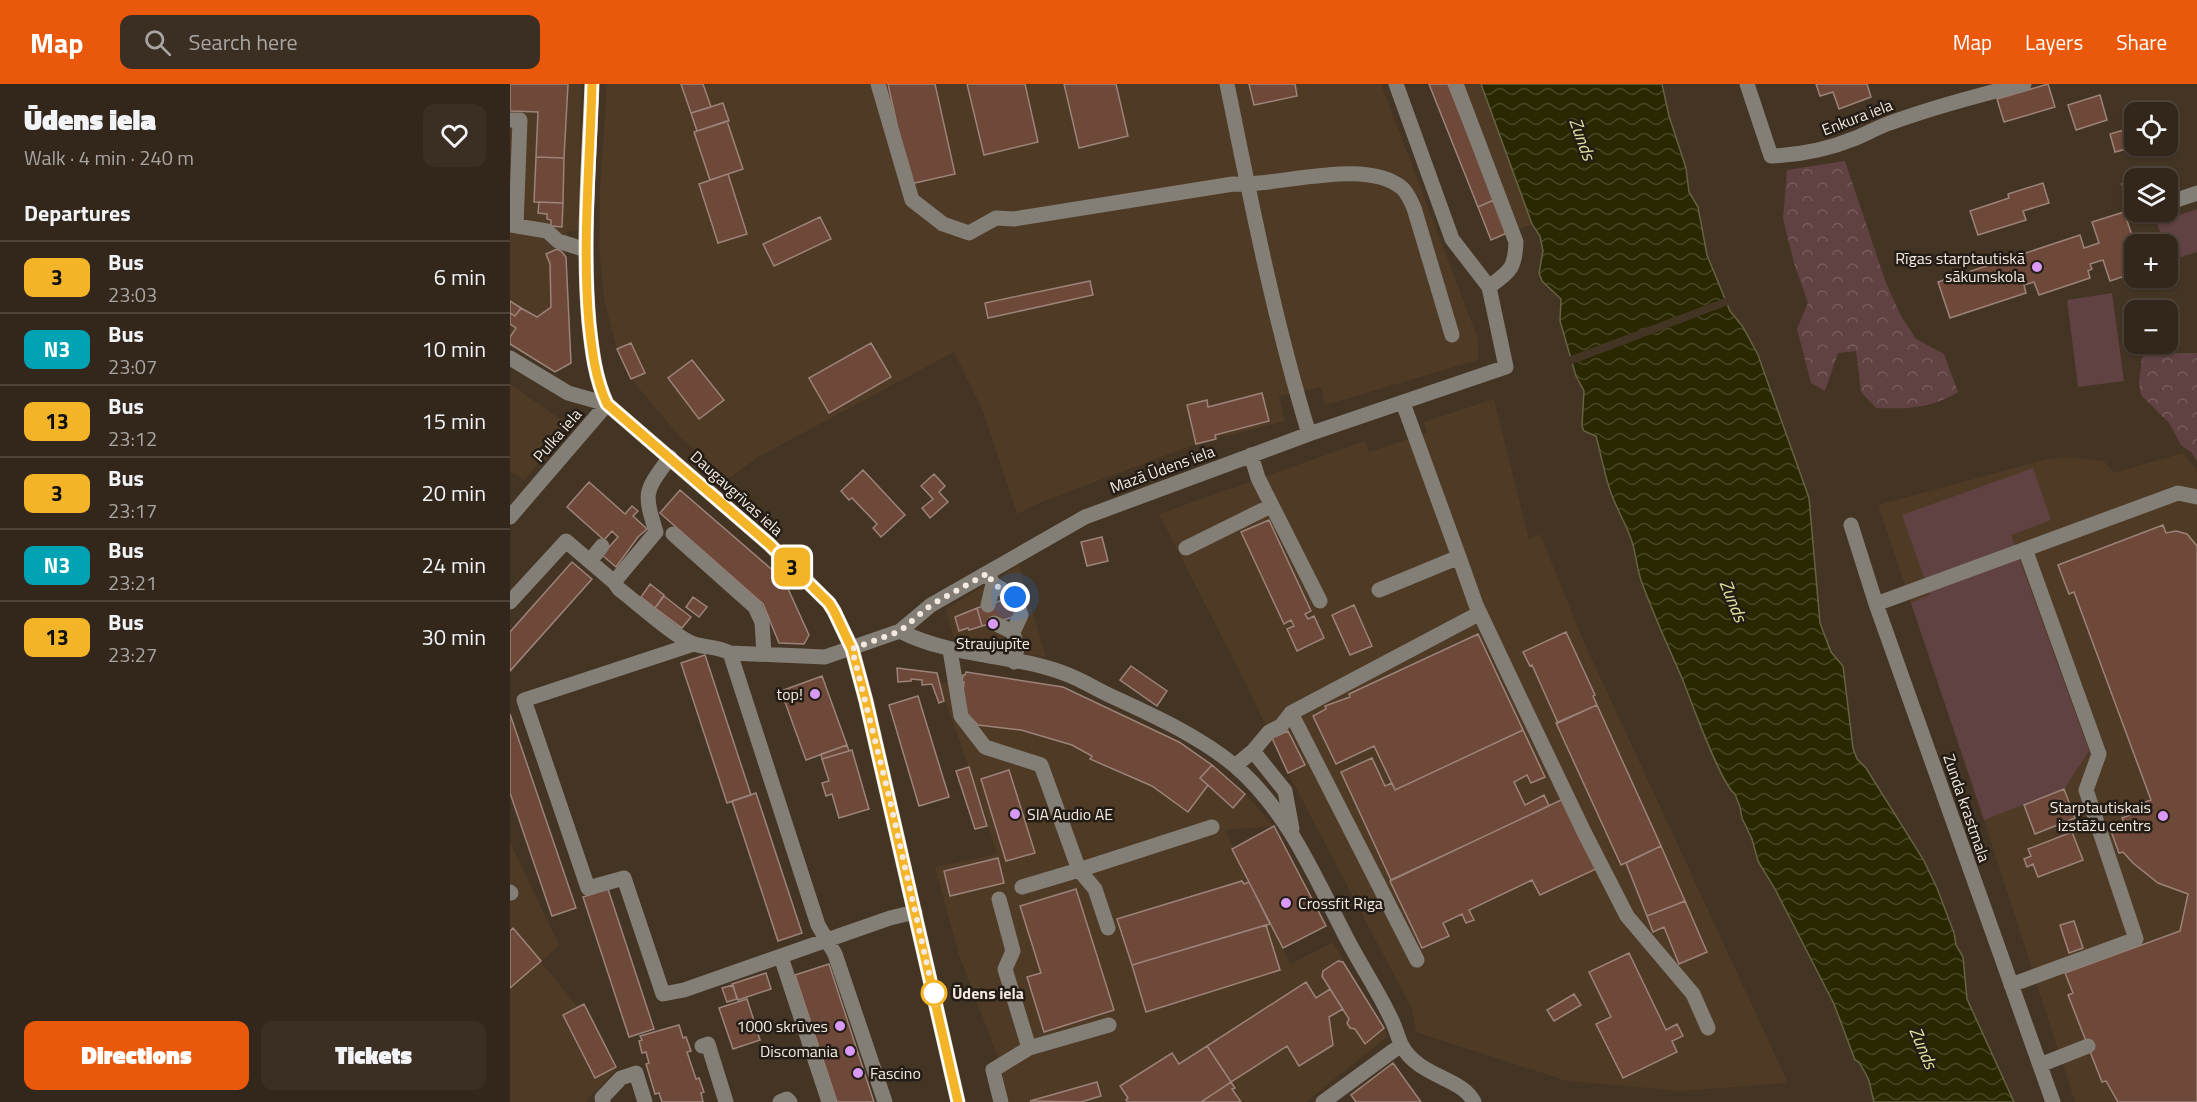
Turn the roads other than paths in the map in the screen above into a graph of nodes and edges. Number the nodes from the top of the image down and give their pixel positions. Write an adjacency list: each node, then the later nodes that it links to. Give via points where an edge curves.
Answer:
1 (592, 84): 13 (main road)
2 (878, 84): 9 (street, via 912,200 943,224 969,233 996,218 1014,219 1233,184)
3 (1227, 84): 9 (street)
4 (1396, 84): 14 (street, via 1452,239)
5 (1456, 84): 14 (street, via 1516,242 1509,272)
6 (1747, 84): 7 (street, Enkura iela, via 1771,156 1816,151 1939,106)
7 (2024, 84)
8 (510, 120): 12 (street, via 520,120)
9 (1248, 185): 15 (street, via 1350,174 1385,177 1404,189 1414,208); 19 (street)
10 (2197, 193): 11 (street)
11 (2178, 200)
12 (513, 226): 13 (street, via 548,231 558,241)
13 (586, 250): 18 (main road, via 586,292 595,370)
14 (1489, 287): 17 (street, Mazā Ūdens iela, via 1506,366)
15 (1452, 335)
16 (510, 358): 18 (street, via 567,393)
17 (1402, 403): 19 (street, Mazā Ūdens iela); 30 (street)
18 (607, 404): 21 (main road, Daugavgrīvas iela); 24 (street, Pulka iela)
19 (1308, 434): 20 (street, Mazā Ūdens iela)
20 (1251, 455): 23 (street); 32 (street, Mazā Ūdens iela, via 1085,517)
21 (670, 457): 33 (street, via 650,484 647,503 656,532); 46 (main road, Daugavgrīvas iela, via 829,603)
22 (2197, 497): 29 (street, via 2178,493)
23 (1271, 506): 28 (street); 36 (street)
24 (510, 517)
25 (1851, 525): 38 (street, Zunda krastmala)
26 (673, 534): 49 (street, via 755,608 762,622)
27 (602, 546): 31 (street)
28 (1186, 548)
29 (2025, 549): 38 (street); 64 (street, via 2099,754 2086,790 2136,939)
30 (1459, 557): 34 (street); 40 (street)
31 (590, 561): 33 (street); 37 (street, via 566,541)
32 (990, 579): 35 (street); 39 (street); 43 (street, Mazā Ūdens iela, via 931,605)
33 (614, 582): 45 (street)
34 (1379, 590)
35 (1015, 597)
36 (1320, 601)
37 (510, 602)
38 (1876, 604): 64 (street, Zunda krastmala)
39 (988, 605)
40 (1480, 613): 51 (street); 66 (street, via 1628,916 1693,994)
41 (1021, 615): 44 (street)
42 (994, 623): 44 (street)
43 (900, 631): 46 (street, Mazā Ūdens iela); 47 (street)
44 (1013, 632): 50 (street, via 1017,648)
45 (694, 644): 48 (street, Mazā Ūdens iela, via 719,647); 62 (street, via 524,700 588,888 624,878 663,994)
46 (852, 649): 49 (street, Mazā Ūdens iela, via 825,657); 59 (main road, Daugavgrīvas iela)
47 (950, 650): 50 (street); 56 (street, via 961,716 985,747 1041,765)
48 (730, 653): 49 (street, Mazā Ūdens iela); 61 (street, via 818,926)
49 (764, 654)
50 (1014, 662): 53 (street, via 1066,674 1149,713)
51 (1291, 713): 52 (street); 63 (street)
52 (1253, 751): 53 (street); 55 (street, via 1285,791)
53 (1235, 766): 55 (street)
54 (1212, 827): 56 (street)
55 (1294, 835): 67 (street, via 1393,1022)
56 (1079, 870): 57 (street); 60 (street, via 1095,889)
57 (1022, 887)
58 (999, 899): 70 (street, via 1013,951 1005,969)
59 (915, 912): 61 (street); 80 (main road, Daugavgrīvas iela)
60 (1108, 928)
61 (827, 940): 62 (street); 79 (street)
62 (781, 957): 78 (street)
63 (1417, 960)
64 (2011, 986): 71 (street, Zunda krastmala)
65 (1108, 1025): 70 (street)
66 (1708, 1028)
67 (1401, 1045): 81 (street); 82 (street, via 1412,1060 1467,1092)
68 (702, 1046): 75 (street, via 708,1044)
69 (2088, 1047): 71 (street)
70 (1029, 1048): 72 (street, via 993,1070)
71 (2040, 1065): 83 (street, Zunda krastmala)
72 (997, 1101)
73 (603, 1102): 74 (street, via 602,1098 621,1078 636,1073)
74 (645, 1102)
75 (726, 1102)
76 (780, 1102): 77 (street)
77 (790, 1102)
78 (829, 1102)
79 (885, 1102)
80 (958, 1102)
81 (1323, 1102)
82 (1474, 1102)
83 (2053, 1102)

